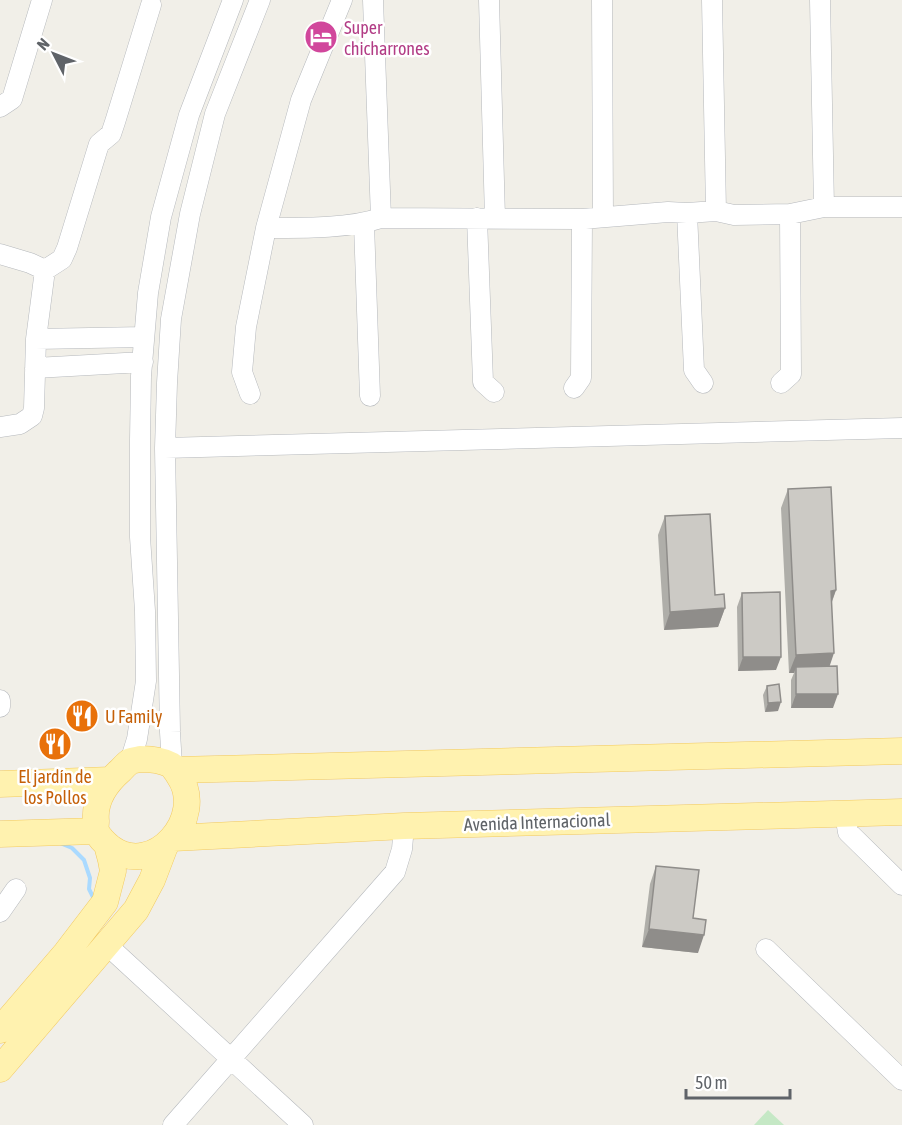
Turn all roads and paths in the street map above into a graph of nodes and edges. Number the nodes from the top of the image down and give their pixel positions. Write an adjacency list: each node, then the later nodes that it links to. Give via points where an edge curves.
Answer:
1 (42, 0): 11 (street, via 12,99)
2 (233, 0): 23 (street, via 189,115 161,217)
3 (260, 0): 25 (street, via 215,114)
4 (342, 0): 21 (street, via 301,100)
5 (373, 0): 20 (street)
6 (489, 0): 18 (street)
7 (602, 0): 17 (street)
8 (712, 0): 13 (street)
9 (819, 0): 12 (street)
10 (151, 4): 24 (street, via 111,134 99,144 67,248 62,259)
11 (0, 107)
12 (824, 207): 14 (street); 16 (street)
13 (716, 211): 15 (street); 16 (street, via 734,215)
14 (902, 212)
15 (687, 213): 17 (street); 30 (street, via 694,370)
16 (790, 214): 31 (street, via 791,374)
17 (603, 217): 19 (street)
18 (486, 218): 19 (street); 20 (street); 33 (street, via 483,382)
19 (582, 219): 32 (street, via 581,378)
20 (372, 221): 21 (street); 35 (street)
21 (266, 228): 34 (street, via 246,327 242,372)
22 (0, 254): 24 (street)
23 (154, 259): 25 (street, via 165,257 172,263 169,283); 26 (street)
24 (45, 270): 27 (street)
25 (174, 300): 38 (street)
26 (144, 338): 27 (street); 28 (street)
27 (36, 339): 29 (street)
28 (143, 362): 29 (street); 40 (street, via 140,537)
29 (34, 368): 36 (street, via 32,416 20,424)
30 (703, 383)
31 (781, 383)
32 (574, 388)
33 (494, 392)
34 (250, 394)
35 (370, 396)
36 (0, 427)
37 (902, 428): 38 (street)
38 (165, 448): 39 (street)
39 (169, 610): 40 (street); 45 (street)
40 (145, 611): 44 (street, via 146,681)
41 (0, 700): 42 (street)
42 (0, 707)
43 (902, 751): 45 (main road)
44 (130, 762): 45 (main road, via 154,760); 46 (main road)
45 (174, 768): 53 (main road, via 186,790 187,806 179,830)
46 (111, 780): 47 (main road); 52 (main road, via 98,801 95,815)
47 (0, 784)
48 (902, 812): 49 (main road, Avenida Internacional)
49 (845, 814): 50 (main road, Avenida Internacional); 54 (street, via 848,832)
50 (404, 826): 53 (main road, Avenida Internacional); 60 (street, via 395,872)
51 (0, 834): 52 (main road)
52 (101, 838): 53 (main road, via 118,853 130,856 146,856); 59 (main road, via 113,871 105,902)
53 (169, 842): 57 (main road, via 136,910)
54 (902, 885)
55 (16, 889): 56 (street)
56 (0, 912)
57 (107, 945): 60 (street); 61 (main road)
58 (766, 949): 62 (street)
59 (0, 1030)
60 (231, 1059): 63 (street); 64 (street)
61 (0, 1069)
62 (902, 1080)
63 (173, 1125)
64 (303, 1125)

